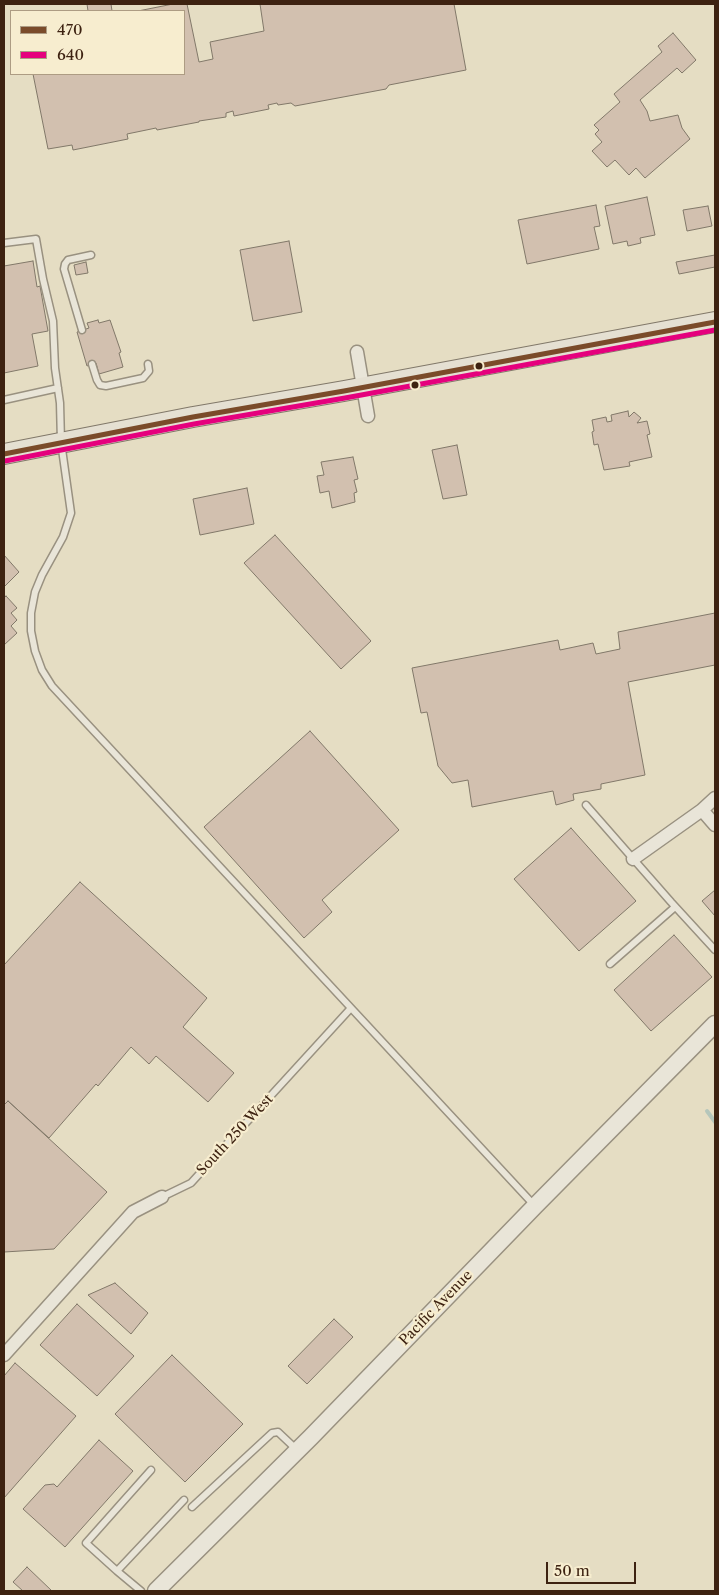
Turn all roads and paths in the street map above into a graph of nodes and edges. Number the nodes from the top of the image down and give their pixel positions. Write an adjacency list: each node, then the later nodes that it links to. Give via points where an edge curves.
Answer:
1 (4, 243): 8 (lane, via 36,239 53,321)
2 (91, 255): 4 (lane, via 68,260 64,269)
3 (715, 322): 9 (main road)
4 (82, 330)
5 (357, 352): 9 (street)
6 (92, 364): 7 (lane, via 100,385 106,386 143,378 149,371)
7 (148, 364)
8 (58, 388): 10 (lane); 12 (lane)
9 (353, 390): 11 (street); 12 (main road)
10 (4, 400)
11 (368, 416)
12 (61, 442): 13 (main road); 22 (lane, via 70,513 63,536 35,592 31,613 32,638 42,670 52,686)
13 (4, 454)
14 (715, 798): 16 (street)
15 (586, 805): 18 (lane)
16 (702, 810): 17 (street); 18 (street)
17 (715, 825)
18 (633, 859): 19 (lane)
19 (675, 907): 20 (lane); 21 (lane)
20 (715, 950)
21 (610, 964)
22 (351, 1008): 24 (lane, South 250 West, via 191,1183); 25 (lane)
23 (715, 1024): 25 (street, Pacific Avenue)
24 (162, 1197): 26 (street, South 250 West, via 133,1212)
25 (535, 1206): 27 (street, Pacific Avenue)
26 (4, 1354)
27 (297, 1450): 30 (lane, via 278,1432 272,1433); 33 (street, Pacific Avenue)
28 (151, 1470): 31 (lane, via 86,1543)
29 (184, 1500): 31 (lane)
30 (192, 1507)
31 (117, 1571): 32 (lane)
32 (141, 1591)
33 (156, 1591)

